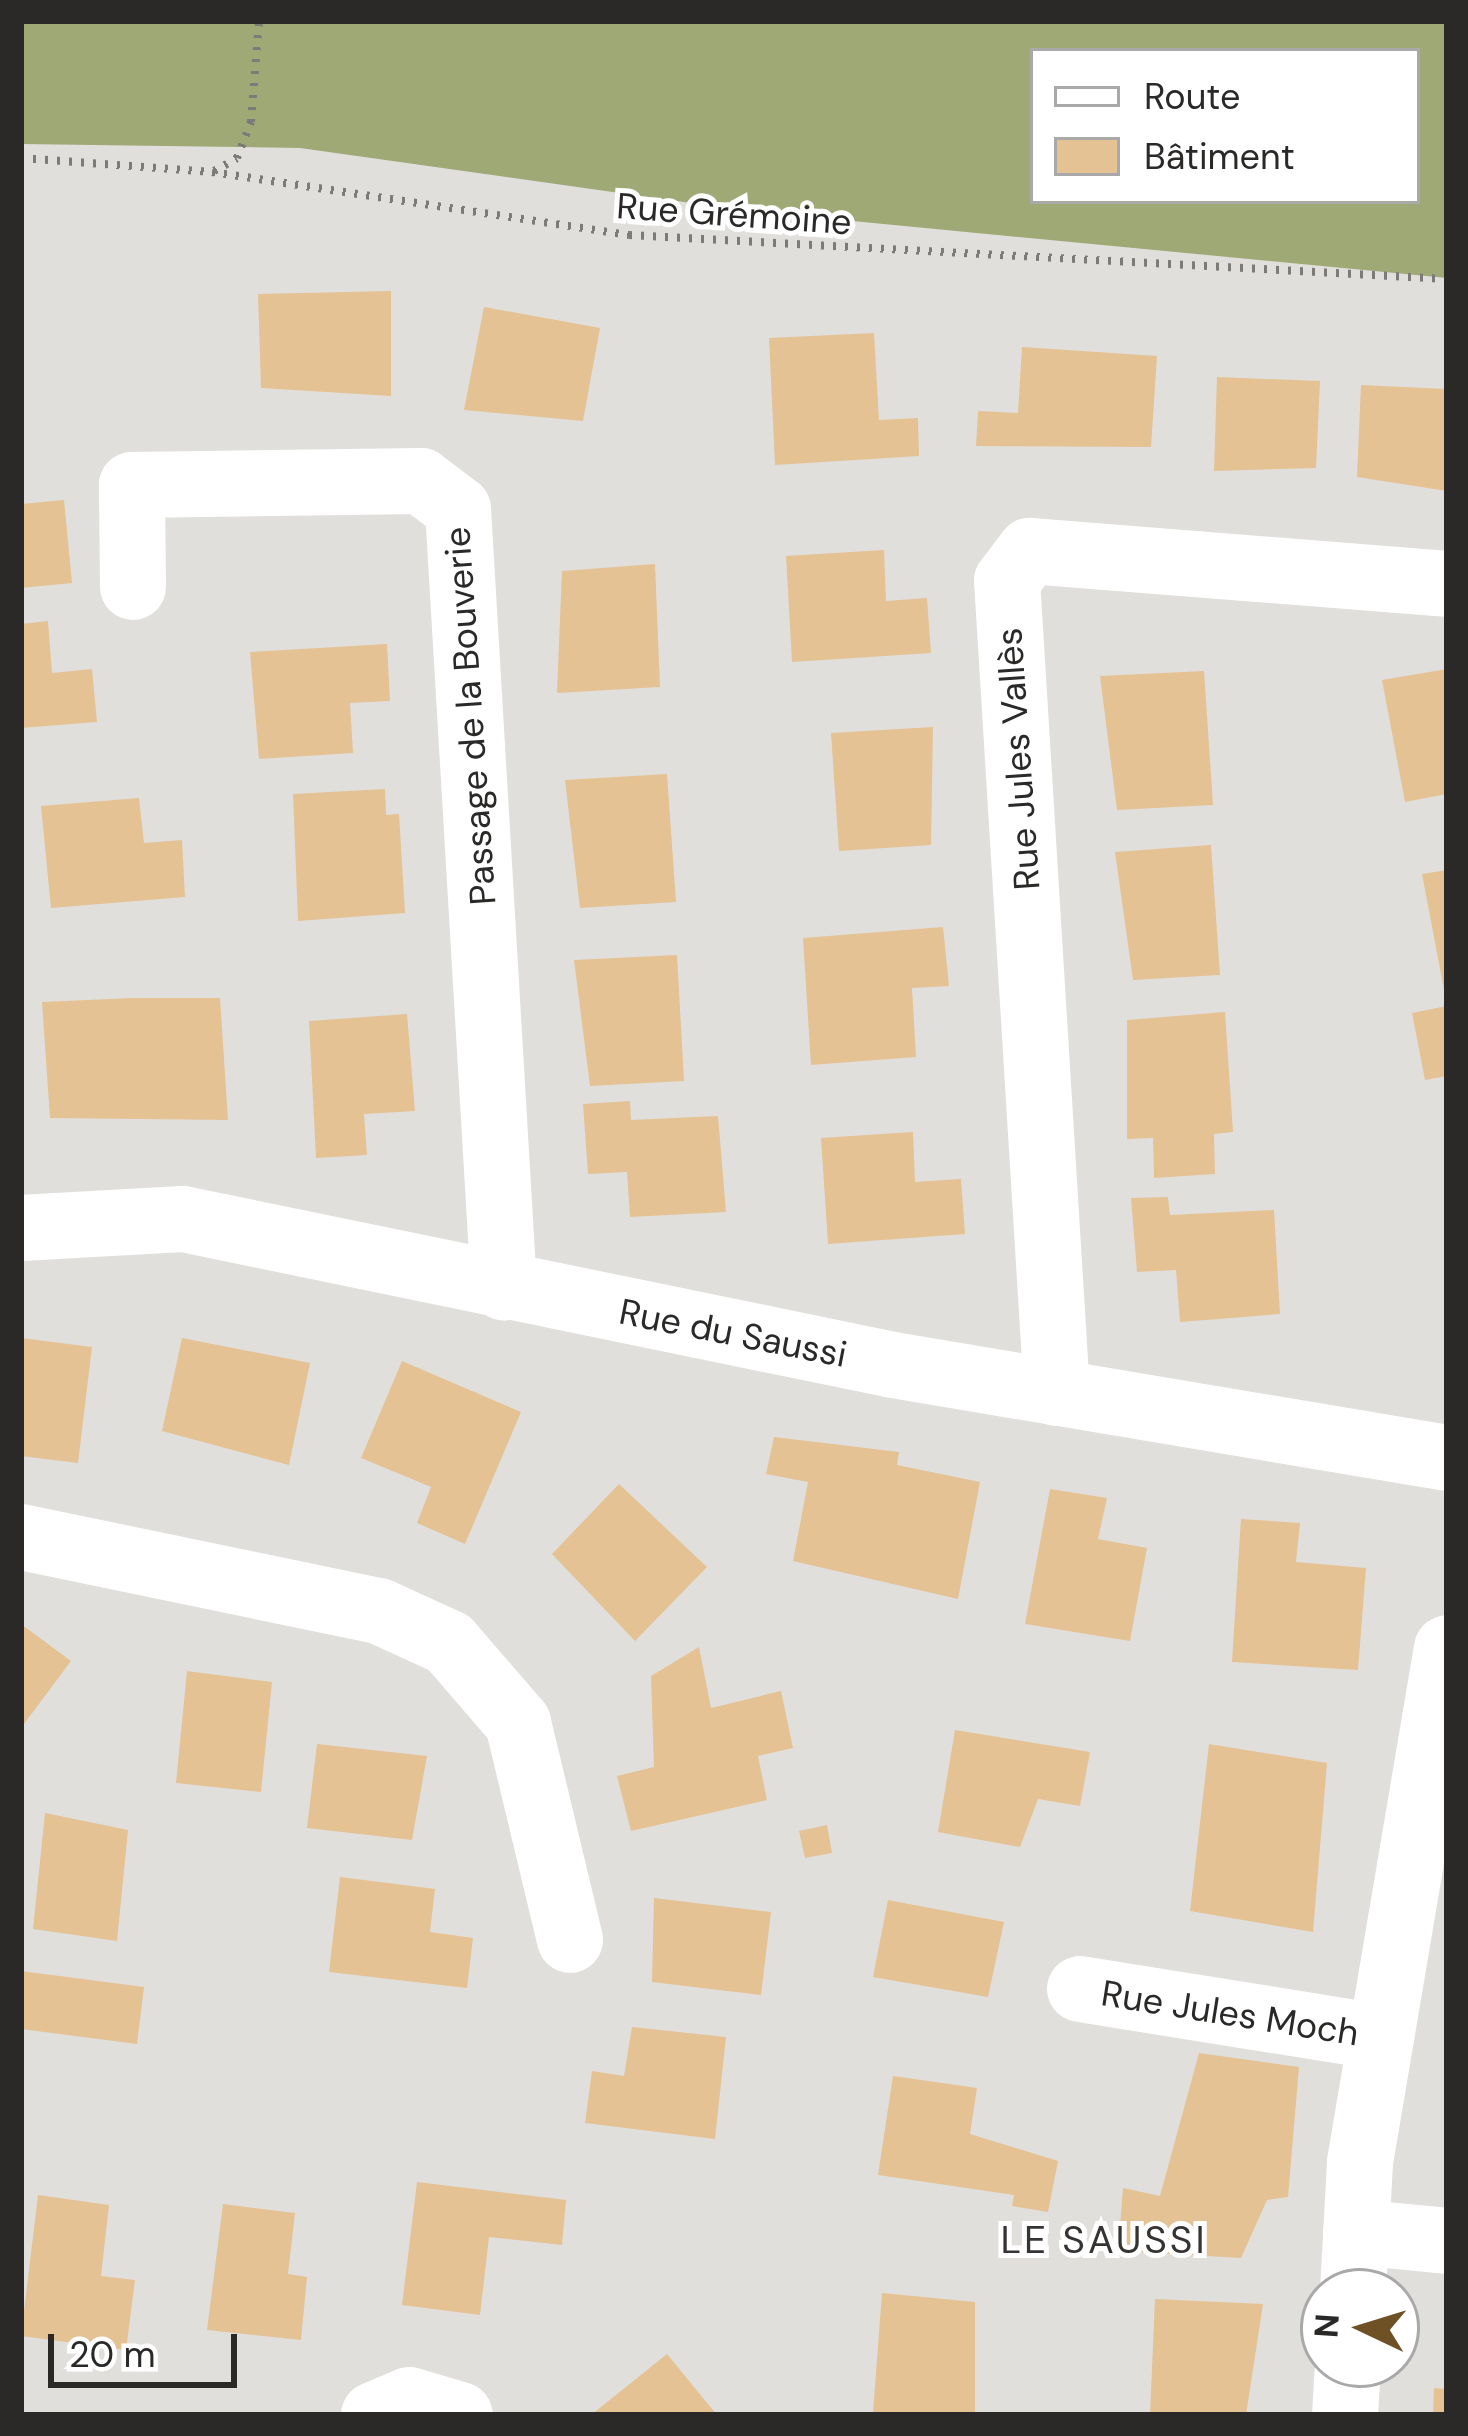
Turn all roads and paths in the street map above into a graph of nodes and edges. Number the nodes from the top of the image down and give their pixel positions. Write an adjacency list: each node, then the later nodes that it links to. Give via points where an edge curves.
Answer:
1 (259, 21): 3 (path, via 250,122 236,158)
2 (21, 158): 3 (path, Rue Grémoine)
3 (212, 172): 4 (path, Rue Grémoine, via 629,236)
4 (1447, 279)
5 (1447, 584): 9 (street, Rue Jules Vallès, via 1030,551 1007,581)
6 (133, 587): 8 (street, Passage de la Bouverie, via 132,484 421,481 458,509)
7 (21, 1228): 8 (street, Rue du Saussi, via 183,1219)
8 (504, 1288): 9 (street, Rue du Saussi)
9 (1058, 1393): 10 (street, Rue du Saussi)
10 (1447, 1458)
11 (21, 1537): 13 (street, via 379,1611 449,1643 518,1724)
12 (1447, 1648): 15 (street, Rue Jules Moch)
13 (570, 1940)
14 (1080, 1989): 15 (street, Rue Jules Moch)
15 (1381, 2037): 17 (street, Rue Jules Moch)
16 (1447, 2241): 17 (street)
17 (1354, 2262)
18 (374, 2415): 19 (street, via 409,2400)
19 (460, 2415)

